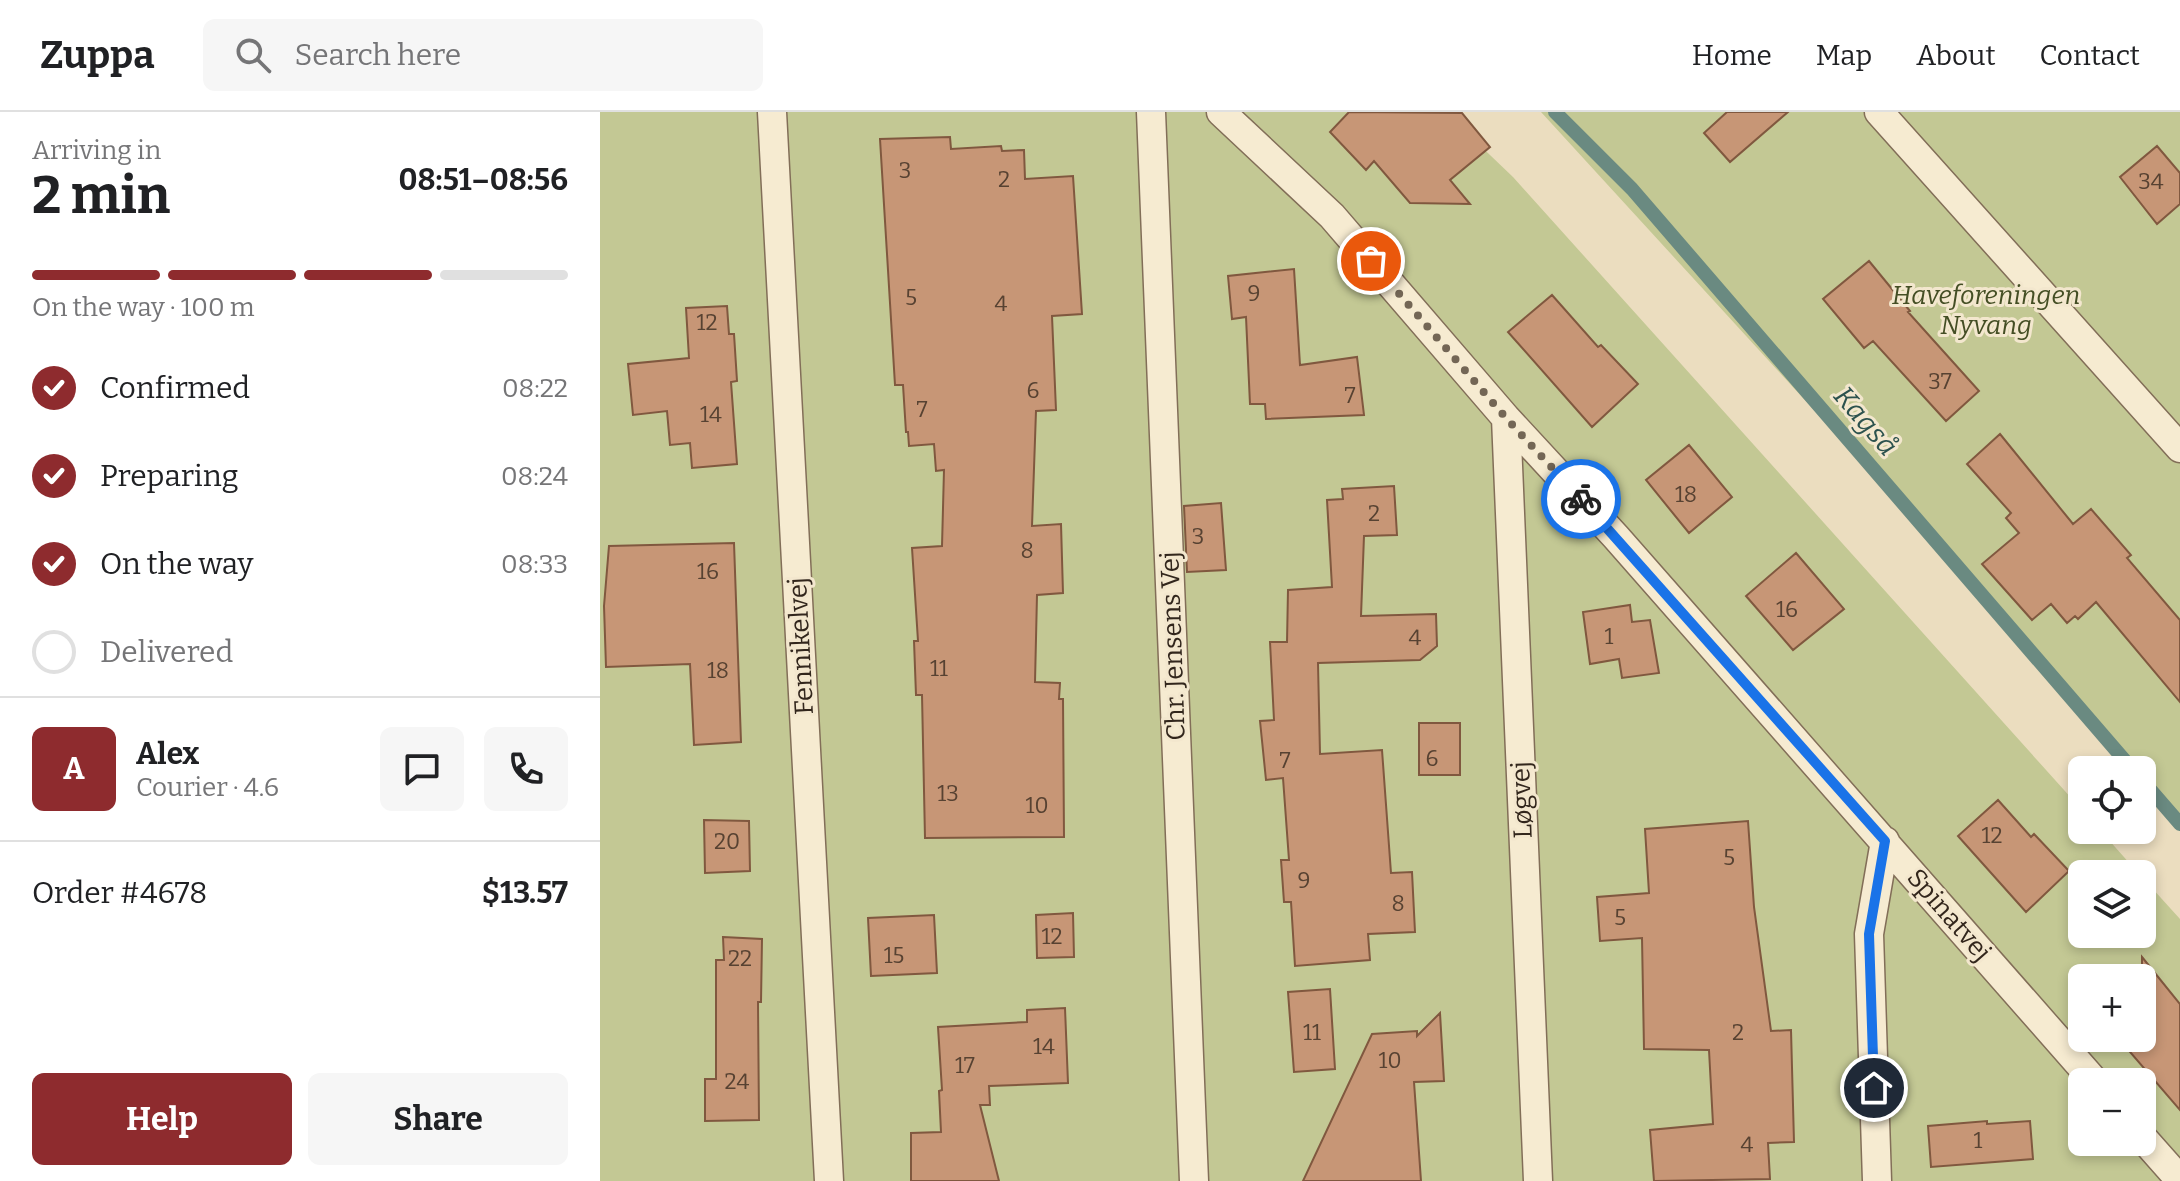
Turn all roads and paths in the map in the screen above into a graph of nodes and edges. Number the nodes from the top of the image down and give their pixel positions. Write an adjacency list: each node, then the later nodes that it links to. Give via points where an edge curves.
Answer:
1 (772, 112): 11 (lane, Fennikelvej)
2 (1151, 112): 12 (lane, Chr. Jensens Vej)
3 (1221, 112): 5 (lane, Spinatvej, via 1332,216)
4 (1879, 112): 6 (lane)
5 (1506, 418): 7 (lane, Spinatvej); 13 (lane, Løgvej)
6 (2180, 448)
7 (1885, 841): 8 (lane, Spinatvej); 14 (lane, via 1869,934)
8 (2083, 1068)
9 (2156, 1153): 10 (lane)
10 (2180, 1180)
11 (829, 1181)
12 (1194, 1181)
13 (1538, 1181)
14 (1877, 1181)

